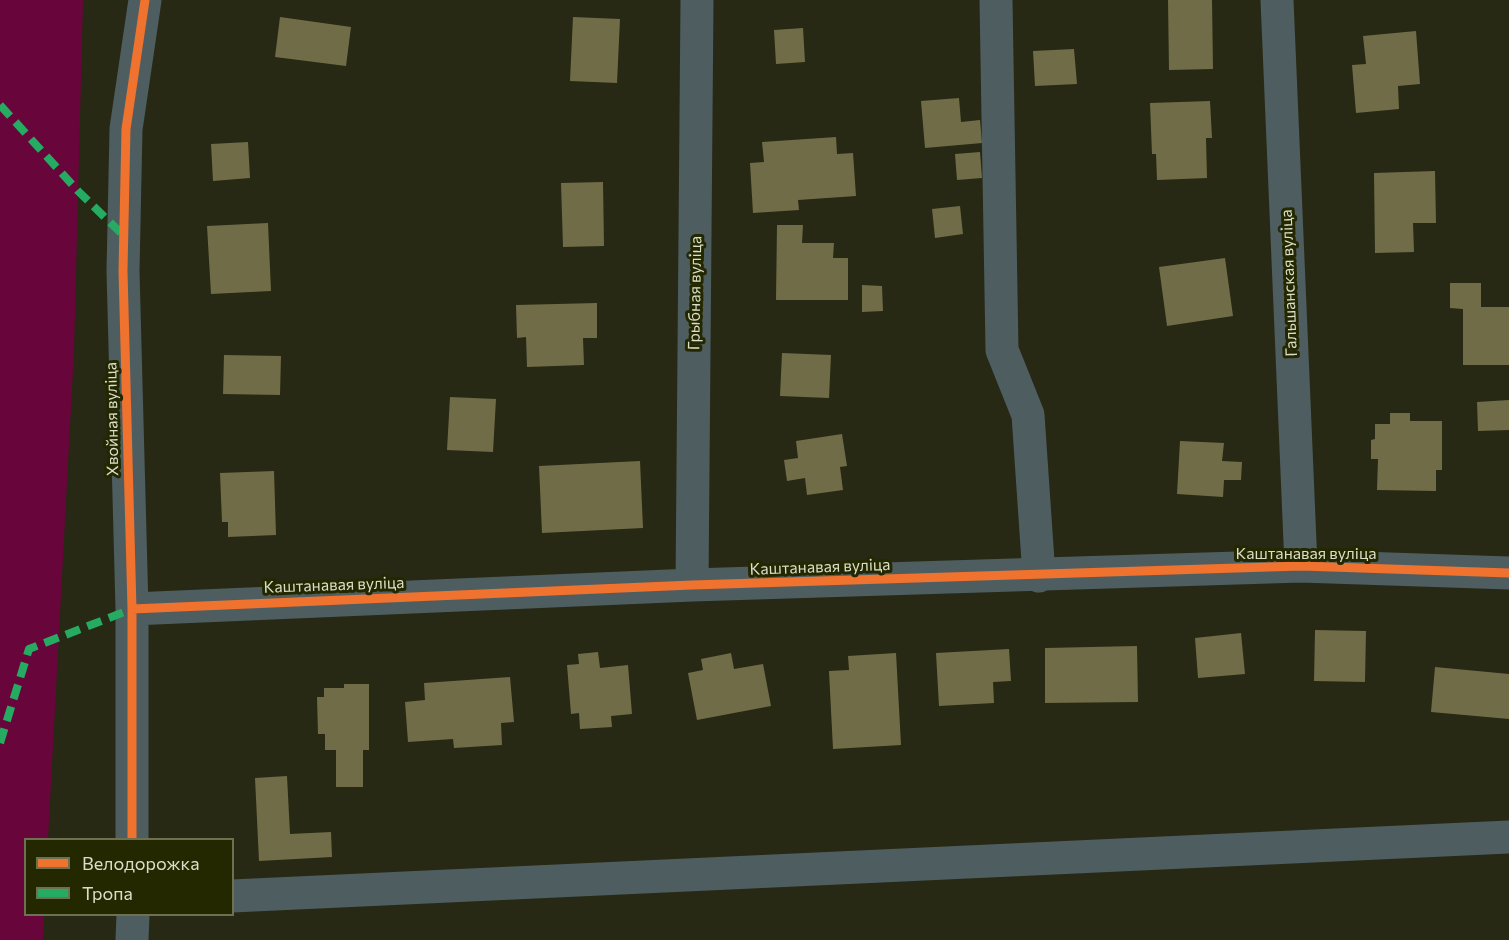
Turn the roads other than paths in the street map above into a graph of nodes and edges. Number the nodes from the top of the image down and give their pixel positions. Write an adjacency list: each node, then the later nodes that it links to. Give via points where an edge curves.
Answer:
1 (145, 0): 9 (street, Хвойная вуліца, via 126,129 123,271)
2 (697, 0): 8 (street, Грыбная вуліца)
3 (996, 0): 7 (street, via 1002,350 1028,415)
4 (1277, 0): 5 (street, Гальшанская вуліца)
5 (1300, 566): 6 (street, Каштанавая вуліца); 7 (street, Каштанавая вуліца)
6 (1509, 573)
7 (1039, 576): 8 (street, Каштанавая вуліца)
8 (692, 585): 9 (street, Каштанавая вуліца)
9 (132, 609): 11 (street, Хвойная вуліца)
10 (1509, 837): 12 (street)
11 (132, 838)
12 (234, 896)
13 (132, 916): 14 (street)
14 (132, 940)

